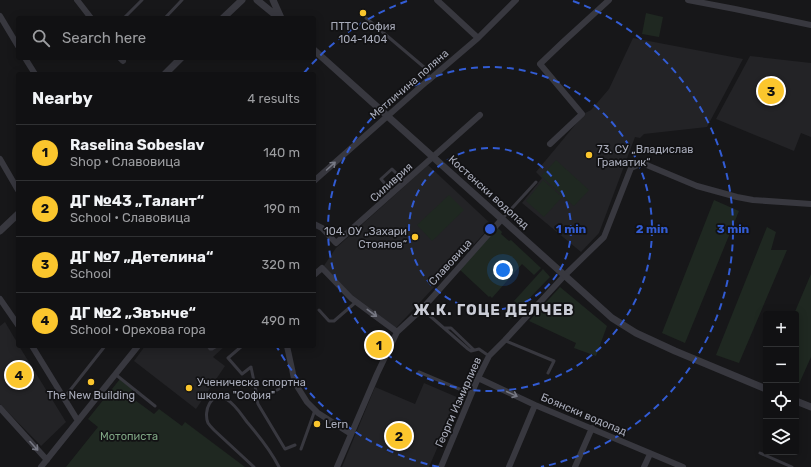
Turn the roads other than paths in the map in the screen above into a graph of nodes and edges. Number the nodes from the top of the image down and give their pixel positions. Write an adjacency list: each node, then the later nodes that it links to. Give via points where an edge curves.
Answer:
1 (77, 0): 12 (street)
2 (142, 0): 13 (lane)
3 (182, 0): 14 (lane)
4 (242, 0): 15 (street)
5 (257, 0): 16 (street)
6 (273, 0): 17 (street)
7 (437, 0): 20 (street)
8 (609, 0): 30 (street, via 540,64 582,114)
9 (688, 0): 19 (street)
10 (513, 1): 20 (street, Метличина поляна)
11 (0, 16): 21 (street)
12 (89, 16)
13 (126, 16)
14 (167, 16)
15 (225, 16)
16 (277, 16)
17 (279, 16)
18 (366, 18): 27 (lane, via 425,68)
19 (811, 25)
20 (478, 38): 27 (street, Метличина поляна)
21 (16, 43)
22 (316, 52): 29 (street, Костенски водопад)
23 (26, 60): 25 (street)
24 (179, 60): 26 (street)
25 (33, 72)
26 (167, 72)
27 (430, 79): 29 (street, Метличина поляна)
28 (480, 115): 31 (street, Силиврия)
29 (387, 116): 31 (street, Костенски водопад); 33 (street, Метличина поляна, one-way to 29)
30 (550, 144)
31 (434, 157): 34 (street, Силиврия); 40 (street, Костенски водопад)
32 (0, 159): 36 (street)
33 (316, 179)
34 (405, 182): 37 (street, Силиврия); 37 (lane, via 392,169 381,179)
35 (536, 182): 40 (lane)
36 (16, 187)
37 (393, 193): 41 (street, Силиврия, via 336,243)
38 (811, 204): 44 (street, Георги Измирлиев, via 737,197 697,186 642,163 631,168 604,237)
39 (16, 216): 42 (street)
40 (502, 219): 44 (street, Костенски водопад); 47 (street, Славовица)
41 (316, 225)
42 (0, 231)
43 (316, 273): 46 (street, via 322,268)
44 (565, 275): 51 (street, Георги Измирлиев); 63 (street, Костенски водопад, via 612,318 636,332 675,352)
45 (0, 299): 49 (street)
46 (356, 301): 48 (lane, via 334,321 329,321); 50 (street, one-way to 50)
47 (422, 309): 50 (street, Славовица); 57 (lane, via 468,349 479,349)
48 (319, 310)
49 (16, 322)
50 (397, 332): 77 (street, Славовица)
51 (505, 340): 57 (street, Георги Измирлиев); 59 (lane, via 554,361)
52 (33, 348): 67 (street)
53 (103, 348): 67 (lane)
54 (136, 348): 60 (street)
55 (240, 348): 65 (lane, via 228,358 242,374 250,367)
56 (287, 348): 62 (street)
57 (489, 356): 61 (street, Георги Измирлиев)
58 (419, 372): 66 (lane)
59 (548, 373)
60 (115, 374): 71 (lane); 75 (street)
61 (478, 378): 66 (street, Георги Измирлиев); 70 (street, Боянски водопад, one-way to 70)
62 (294, 381): 64 (lane); 74 (street)
63 (763, 387)
64 (278, 390)
65 (256, 391)
66 (472, 394): 87 (street, Георги Измирлиев)
67 (64, 398): 75 (street)
68 (260, 398): 78 (lane, via 257,400 258,404 285,449)
69 (799, 402): 72 (street)
70 (535, 404): 76 (street, Боянски водопад); 88 (street)
71 (155, 406)
72 (811, 407)
73 (0, 408): 82 (street, one-way to 82)
74 (315, 410): 77 (street); 79 (lane)
75 (78, 421): 82 (street)
76 (592, 428): 81 (street, Боянски водопад); 89 (street)
77 (351, 434): 86 (street, Славовица)
78 (295, 445)
79 (301, 449)
80 (760, 453): 92 (lane)
81 (650, 454): 90 (street); 91 (street, Боянски водопад)
82 (47, 460): 83 (street)
83 (41, 467)
84 (254, 467): 85 (lane, via 209,424 206,414 213,399 220,397 237,408)
85 (280, 467)
86 (337, 467)
87 (441, 467)
88 (508, 467)
89 (575, 467)
90 (644, 467)
91 (683, 467)
92 (792, 467)

